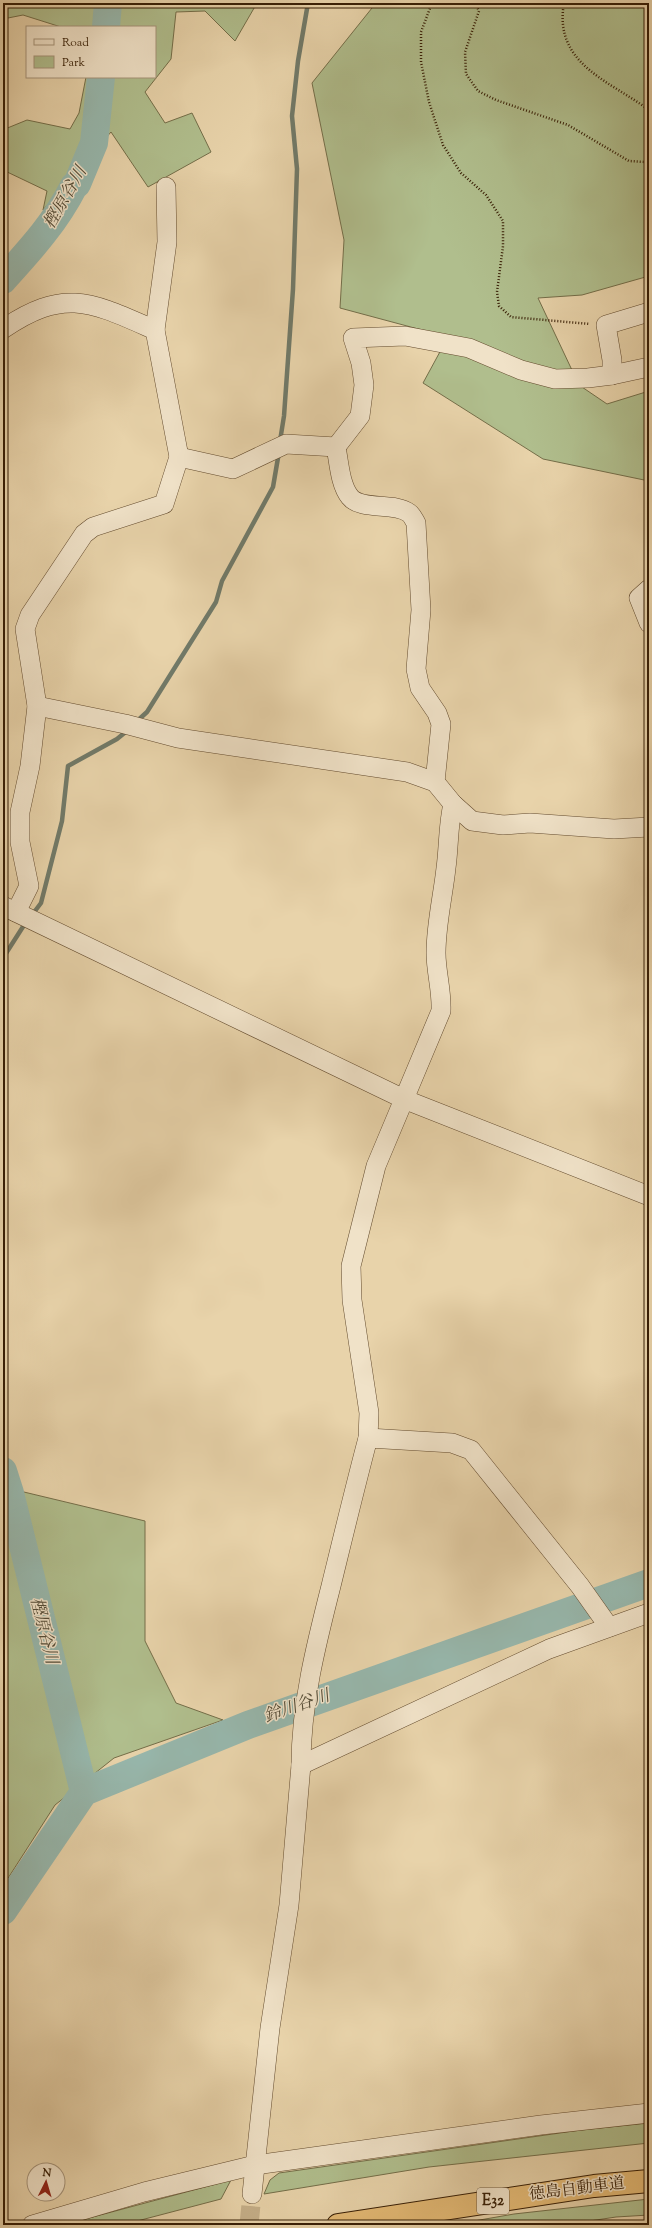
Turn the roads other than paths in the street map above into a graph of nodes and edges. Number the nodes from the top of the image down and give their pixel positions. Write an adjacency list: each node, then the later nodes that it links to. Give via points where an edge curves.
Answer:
1 (166, 187): 4 (street, via 167,242)
2 (649, 312): 6 (street, via 606,325)
3 (3, 329): 4 (street, via 26,314 50,304 78,302 106,309)
4 (155, 330): 8 (street)
5 (649, 368): 6 (street)
6 (612, 375): 7 (street, via 555,379 521,370 469,348 405,336 353,338 362,363 364,385 360,416)
7 (336, 447): 8 (street, via 280,446 234,469); 12 (street, via 346,491 351,499 360,504 409,513 416,523 421,610 416,669 420,688 437,713 441,724)
8 (179, 457): 11 (street, via 164,504 93,526 84,534 30,615 25,629)
9 (649, 589): 10 (street, via 639,598)
10 (649, 623)
11 (37, 706): 12 (street, via 178,738 408,772); 15 (street, via 30,766 20,812 20,842 28,886)
12 (435, 782): 13 (street)
13 (453, 804): 14 (street, via 472,821 503,825 530,823 614,829); 16 (street, via 437,931 436,955 442,996 441,1011)
14 (649, 827)
15 (19, 914): 16 (street)
16 (406, 1100): 17 (street); 18 (street, via 376,1166 351,1266 352,1300 368,1413)
17 (649, 1196)
18 (368, 1438): 20 (street, via 452,1443 471,1450); 21 (street, via 315,1649 301,1742)
19 (649, 1613): 20 (street)
20 (606, 1622): 21 (street)
21 (301, 1765): 23 (street, via 289,1905 270,2028)
22 (649, 2113): 23 (street, via 541,2125)
23 (255, 2166): 25 (street); 26 (street, via 144,2192)
24 (649, 2181): 27 (highway, 徳島自動車道 / E32, via 594,2186)
25 (252, 2194)
26 (32, 2225)
27 (338, 2225)

